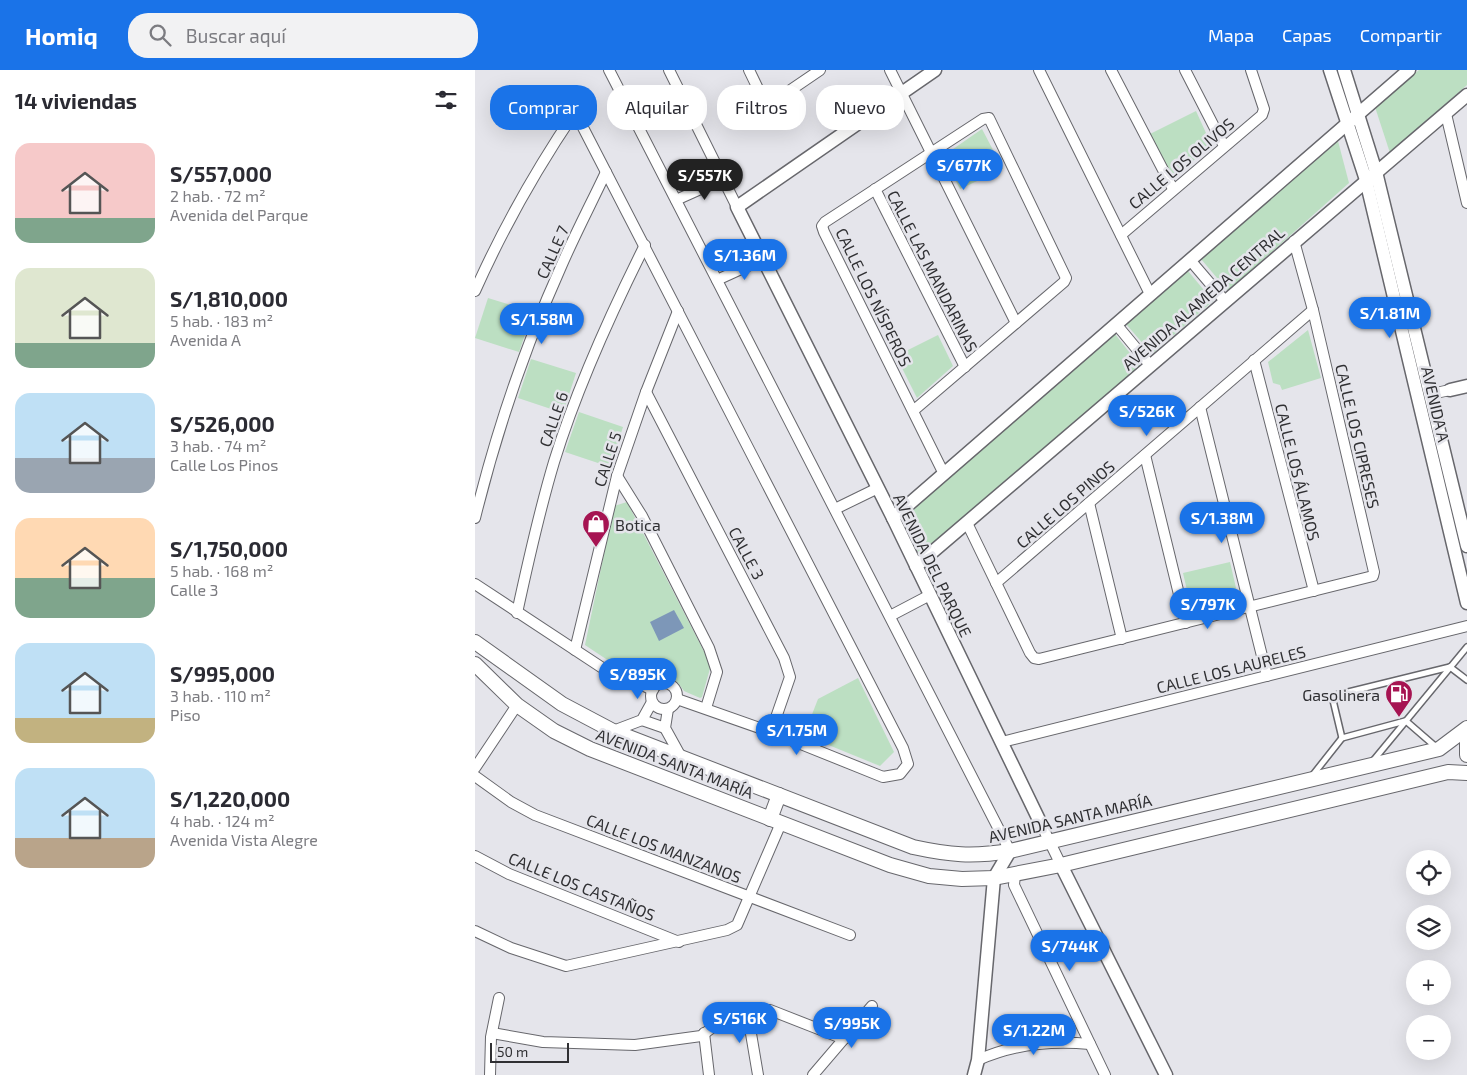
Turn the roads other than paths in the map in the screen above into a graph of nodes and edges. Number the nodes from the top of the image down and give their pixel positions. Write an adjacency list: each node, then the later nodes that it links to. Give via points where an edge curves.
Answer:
1 (609, 70): 31 (street)
2 (669, 70): 28 (street, AVENIDA DEL PARQUE)
3 (749, 70): 13 (street, via 763,97 773,102)
4 (890, 70): 14 (street)
5 (935, 70): 15 (street)
6 (1039, 70): 34 (street)
7 (1111, 70): 30 (street)
8 (1185, 70): 24 (street)
9 (1251, 70): 24 (street, CALLE LOS OLIVOS, via 1264,109)
10 (1330, 70): 20 (street, AVENIDA A)
11 (1344, 70): 18 (street, AVENIDA A)
12 (1409, 70): 18 (street)
13 (818, 71)
14 (897, 85)
15 (904, 91)
16 (1467, 95): 19 (street, AVENIDA ALAMEDA CENTRAL)
17 (904, 99): 25 (street)
18 (1359, 113): 20 (street); 27 (street, AVENIDA A)
19 (1446, 114): 27 (street, AVENIDA ALAMEDA CENTRAL); 32 (street)
20 (1348, 122): 27 (street, AVENIDA A); 38 (street)
21 (563, 130): 40 (street, via 534,173)
22 (584, 130): 26 (street)
23 (848, 130): 33 (street)
24 (1224, 146): 30 (street, CALLE LOS OLIVOS)
25 (931, 152): 29 (street, CALLE LOS NÍSPEROS); 45 (street); 45 (street, CALLE LOS NÍSPEROS, via 989,118 1066,273 1064,282)
26 (606, 172): 36 (street); 62 (street, CALLE 7, via 560,269 520,368)
27 (1371, 176): 35 (street, AVENIDA ALAMEDA CENTRAL); 53 (street, AVENIDA A); 71 (street, AVENIDA A)
28 (723, 179): 31 (street); 33 (street, AVENIDA DEL PARQUE)
29 (875, 189): 49 (street, CALLE LAS MANDARINAS); 55 (street, CALLE LOS NÍSPEROS, via 822,226)
30 (1173, 189): 34 (street, CALLE LOS OLIVOS)
31 (677, 200): 39 (street)
32 (1467, 203)
33 (737, 207): 37 (street, AVENIDA DEL PARQUE)
34 (1121, 234): 41 (street)
35 (1294, 241): 42 (street, AVENIDA ALAMEDA CENTRAL); 43 (street, CALLE LOS CIPRESES)
36 (645, 245): 44 (street); 73 (street, CALLE 6, via 599,342 554,461)
37 (763, 259): 39 (street); 59 (street, AVENIDA DEL PARQUE)
38 (1189, 260): 41 (street); 42 (street)
39 (717, 280): 61 (street)
40 (475, 291)
41 (1150, 294): 46 (street)
42 (1225, 301): 48 (street, AVENIDA ALAMEDA CENTRAL)
43 (1313, 310): 47 (street, CALLE LOS PINOS); 69 (street, CALLE LOS CIPRESES, via 1374,572 1371,577)
44 (679, 311): 52 (street, CALLE 5); 98 (street, via 903,748 908,764 900,774 883,777)
45 (1016, 323): 49 (street)
46 (1115, 324): 48 (street); 57 (street)
47 (1254, 360): 54 (street, CALLE LOS PINOS); 69 (street, CALLE LOS ÁLAMOS)
48 (1150, 365): 64 (street, AVENIDA ALAMEDA CENTRAL)
49 (965, 367): 55 (street)
50 (1467, 386): 51 (street)
51 (1450, 390): 53 (street)
52 (646, 392): 58 (street, CALLE 5); 98 (street, CALLE 3, via 784,658 790,677)
53 (1431, 394): 65 (street, AVENIDA A)
54 (1200, 407): 56 (street, CALLE LOS PINOS); 72 (street)
55 (913, 411): 57 (street, CALLE LOS NÍSPEROS)
56 (1145, 455): 60 (street, CALLE LOS PINOS); 75 (street)
57 (944, 474): 63 (street)
58 (617, 476): 80 (street, CALLE 5); 90 (street, via 642,516 709,648 717,672)
59 (878, 488): 61 (street); 63 (street, AVENIDA DEL PARQUE)
60 (1089, 503): 67 (street, CALLE LOS PINOS); 77 (street)
61 (835, 509): 74 (street)
62 (475, 518)
63 (893, 518): 66 (street, AVENIDA DEL PARQUE)
64 (967, 523): 66 (street, AVENIDA ALAMEDA CENTRAL); 67 (street)
65 (1467, 546)
66 (916, 566): 70 (street, AVENIDA DEL PARQUE)
67 (996, 583): 77 (street, via 1034,658)
68 (475, 584): 73 (street)
69 (1314, 591): 72 (street)
70 (930, 595): 74 (street); 101 (street, AVENIDA DEL PARQUE)
71 (1467, 603)
72 (1250, 607): 75 (street); 83 (street)
73 (517, 613): 80 (street)
74 (890, 616): 114 (street)
75 (1186, 623): 77 (street)
76 (1467, 626): 83 (street, CALLE LOS LAURELES)
77 (1122, 639)
78 (475, 642): 88 (main road, AVENIDA SANTA MARÍA)
79 (1467, 647): 82 (lane)
80 (575, 650): 85 (street, via 601,667)
81 (475, 664): 89 (main road, AVENIDA SANTA MARÍA)
82 (1450, 667): 84 (lane); 93 (lane); 100 (lane, via 1332,696)
83 (1267, 676): 101 (street, CALLE LOS LAURELES)
84 (1467, 680)
85 (653, 690): 86 (street, via 659,684 667,684 674,688); 87 (street)
86 (677, 699): 90 (street); 91 (street)
87 (652, 702): 91 (street, via 661,709); 92 (street)
88 (562, 704): 94 (main road, via 555,703 545,708 543,716); 97 (main road, AVENIDA SANTA MARÍA)
89 (517, 705): 94 (main road, AVENIDA SANTA MARÍA); 106 (street)
90 (706, 708): 98 (street)
91 (669, 709): 95 (street)
92 (642, 720): 95 (street); 97 (street)
93 (1406, 721): 100 (lane); 102 (lane); 105 (lane)
94 (547, 726): 111 (main road, AVENIDA SANTA MARÍA, via 590,749)
95 (665, 728): 104 (street)
96 (1467, 728): 102 (main road, AVENIDA SANTA MARÍA)
97 (613, 731): 104 (main road, AVENIDA SANTA MARÍA)
98 (771, 732)
99 (1467, 734): 103 (main road)
100 (1342, 738): 109 (lane)
101 (1002, 742): 112 (street, AVENIDA DEL PARQUE)
102 (1439, 749): 105 (main road, AVENIDA SANTA MARÍA)
103 (1467, 755)
104 (681, 757): 110 (main road, AVENIDA SANTA MARÍA)
105 (1369, 766): 109 (main road, AVENIDA SANTA MARÍA)
106 (475, 768)
107 (1467, 773): 116 (main road, AVENIDA SANTA MARÍA, via 1448,772)
108 (475, 776): 119 (street, CALLE LOS MANZANOS, via 535,815)
109 (1308, 780): 113 (main road, AVENIDA SANTA MARÍA)
110 (779, 795): 111 (main road); 114 (main road, AVENIDA SANTA MARÍA, via 913,847 948,855)
111 (775, 821): 118 (main road, AVENIDA SANTA MARÍA, via 921,874 962,879); 119 (street)
112 (1041, 824): 113 (street, AVENIDA DEL PARQUE)
113 (1050, 842): 114 (main road, AVENIDA SANTA MARÍA); 116 (street, AVENIDA DEL PARQUE)
114 (1010, 851): 118 (street)
115 (475, 856): 122 (street, CALLE LOS CASTAÑOS, via 509,874)
116 (1061, 865): 117 (main road, AVENIDA SANTA MARÍA); 136 (street, AVENIDA DEL PARQUE)
117 (1015, 874): 118 (main road, AVENIDA SANTA MARÍA); 129 (street, via 1014,885)
118 (994, 878): 130 (street)
119 (749, 897): 121 (street, CALLE LOS MANZANOS); 122 (street, via 737,925)
120 (475, 931): 122 (street, via 511,948 565,966)
121 (850, 936)
122 (679, 942)
123 (499, 998): 126 (street)
124 (872, 1006): 128 (street)
125 (747, 1010): 127 (street, via 736,1010); 128 (street, via 770,1010); 133 (street)
126 (492, 1033): 127 (street, via 543,1042 635,1045); 131 (street)
127 (704, 1033): 132 (street)
128 (844, 1039): 134 (street)
129 (1090, 1044): 130 (street, via 1027,1044 1001,1050); 135 (street)
130 (976, 1070)
131 (490, 1075)
132 (709, 1075)
133 (757, 1075)
134 (813, 1075)
135 (1105, 1075)
136 (1166, 1075)

